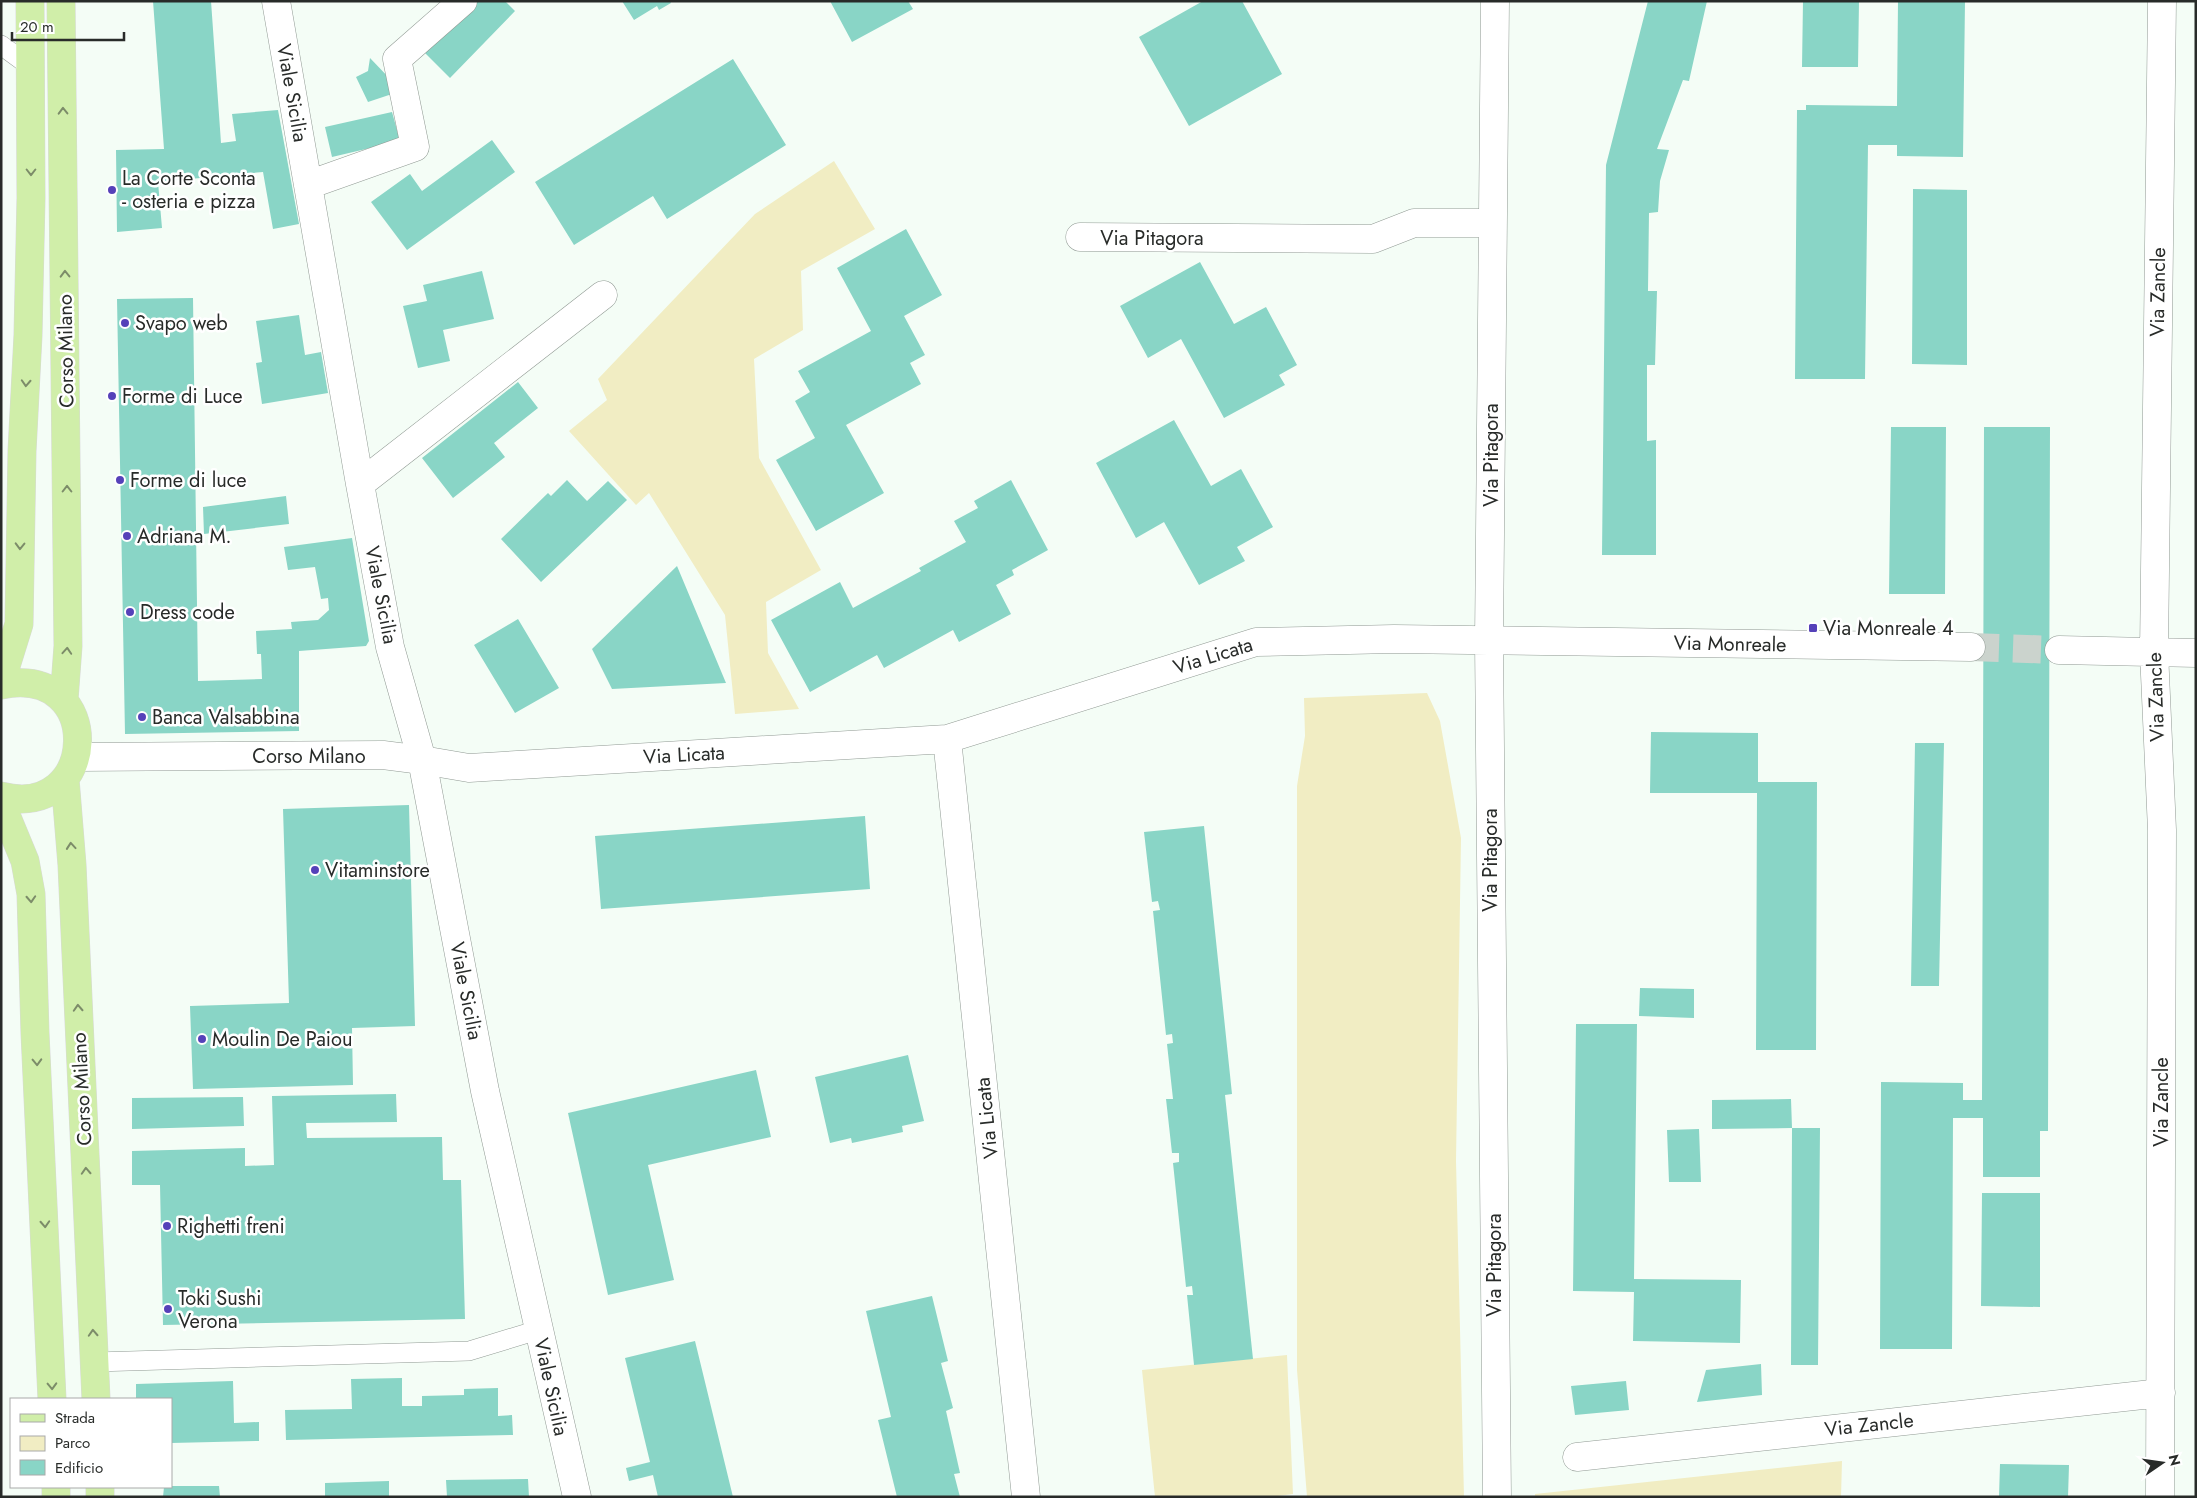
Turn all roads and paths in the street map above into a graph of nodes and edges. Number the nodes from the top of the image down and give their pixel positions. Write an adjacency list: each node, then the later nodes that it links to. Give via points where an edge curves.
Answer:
1 (30, 1): 8 (main road, Corso Milano)
2 (61, 1): 20 (main road, Corso Milano, one-way to 2, via 68,646)
3 (276, 1): 9 (street, Viale Sicilia)
4 (463, 1): 9 (street, via 397,60 415,147)
5 (1495, 1): 10 (street, Via Pitagora)
6 (2162, 1): 17 (street, Via Zancle)
7 (1, 45): 8 (lane)
8 (31, 67): 19 (main road, Corso Milano, one-way to 19, via 28,335 19,624)
9 (308, 185): 13 (street, Viale Sicilia)
10 (1492, 224): 11 (street, Via Pitagora, via 1414,223 1373,239); 14 (street, Via Pitagora)
11 (1080, 237)
12 (604, 295): 13 (street)
13 (360, 484): 22 (street, Viale Sicilia, via 390,647)
14 (1489, 641): 15 (street, Via Monreale); 21 (street, Via Licata, via 1256,642); 34 (street, Via Pitagora)
15 (1971, 647)
16 (2059, 650): 17 (street)
17 (2154, 652): 18 (street); 28 (street, Via Zancle, via 2162,830)
18 (2196, 653)
19 (1, 683): 20 (main road, via 34,683)
20 (64, 700): 23 (main road, via 78,727 79,742)
21 (947, 739): 22 (street, Via Licata, via 469,768); 33 (street, Via Licata)
22 (422, 760): 23 (street, Corso Milano, via 383,755); 26 (street, Viale Sicilia, via 485,1091)
23 (71, 768): 24 (main road, via 54,789 41,796 26,799); 27 (main road, Corso Milano, one-way to 23, via 72,865)
24 (1, 796)
25 (1, 803): 29 (main road, one-way to 29, via 25,861 32,894)
26 (538, 1330): 27 (lane, via 469,1351); 32 (street, Viale Sicilia)
27 (95, 1362): 30 (main road, Corso Milano)
28 (2161, 1393): 31 (street, Via Zancle); 35 (street, Via Zancle)
29 (52, 1398)
30 (96, 1398)
31 (1577, 1457)
32 (577, 1497)
33 (1026, 1497)
34 (1497, 1497)
35 (2160, 1497)

